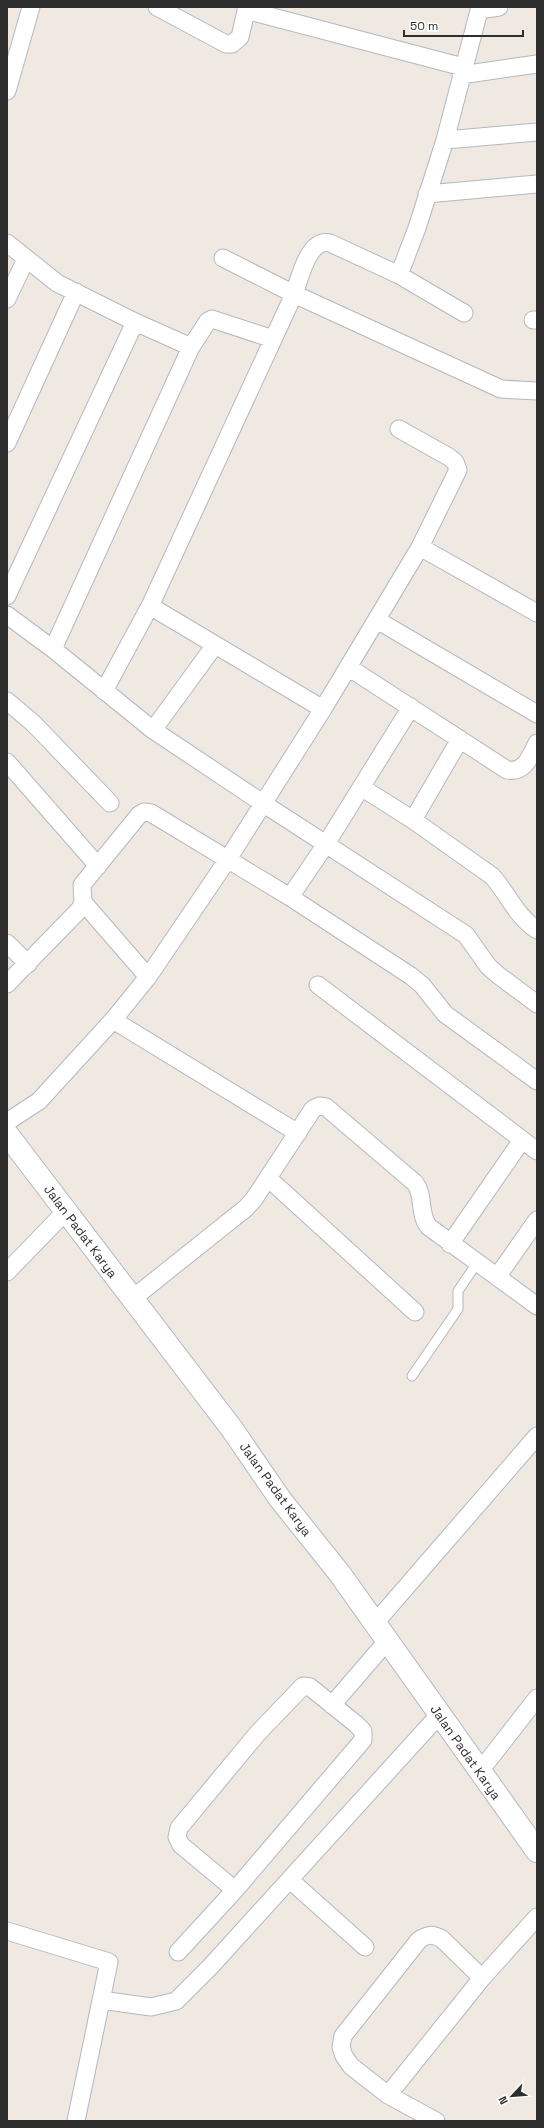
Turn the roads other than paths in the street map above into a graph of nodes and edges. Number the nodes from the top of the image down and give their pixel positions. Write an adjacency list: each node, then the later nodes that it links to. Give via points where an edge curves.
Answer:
1 (31, 7): 8 (street)
2 (157, 7): 4 (street, via 226,44 232,44 240,38)
3 (499, 7): 5 (street)
4 (247, 8): 7 (street)
5 (479, 9): 7 (street)
6 (537, 64): 7 (street)
7 (462, 71): 10 (street)
8 (7, 91)
9 (537, 132): 10 (street)
10 (445, 140): 12 (street)
11 (537, 184): 12 (street)
12 (427, 194): 16 (street)
13 (7, 243): 15 (street)
14 (223, 258): 18 (street)
15 (26, 259): 17 (street, via 57,282); 19 (street)
16 (399, 275): 18 (street, via 324,241 317,244 311,252); 20 (street)
17 (76, 292): 21 (street); 26 (street)
18 (294, 294): 22 (street); 24 (street, via 501,389)
19 (7, 299)
20 (464, 313)
21 (135, 322): 23 (street); 28 (street)
22 (273, 340): 23 (street, via 212,319); 29 (street)
23 (191, 347): 34 (street)
24 (537, 391)
25 (399, 429): 27 (street, via 455,462 458,470)
26 (7, 443)
27 (420, 547): 30 (street); 32 (street)
28 (7, 596)
29 (150, 606): 33 (street); 36 (street)
30 (537, 612)
31 (7, 615): 34 (street)
32 (377, 620): 35 (street); 40 (street)
33 (215, 645): 39 (street); 41 (street)
34 (53, 649): 36 (street)
35 (348, 667): 38 (street); 39 (street)
36 (104, 691): 41 (street)
37 (7, 700): 46 (street, via 33,723)
38 (411, 707): 42 (street); 45 (street)
39 (323, 709): 47 (street)
40 (537, 714)
41 (153, 730): 47 (street)
42 (460, 739): 43 (street, via 507,770 515,771 526,764); 48 (street)
43 (537, 743)
44 (7, 762): 51 (street)
45 (361, 788): 48 (street); 49 (street)
46 (110, 803)
47 (264, 804): 49 (street); 50 (street)
48 (413, 820): 54 (street, via 492,876 503,888 518,914)
49 (326, 844): 52 (street); 60 (street, via 466,935 488,966)
50 (228, 859): 51 (street, via 151,813 144,812); 52 (street); 57 (street)
51 (98, 866): 53 (street, via 82,886)
52 (290, 897): 62 (street, via 411,976 422,985 445,1014)
53 (83, 902): 56 (street, via 80,909); 57 (street)
54 (537, 930)
55 (7, 943): 56 (street)
56 (28, 964): 58 (street)
57 (148, 977): 61 (street)
58 (7, 984)
59 (318, 985): 66 (street)
60 (537, 1004)
61 (113, 1020): 63 (street, via 39,1101); 64 (street)
62 (537, 1082)
63 (7, 1122)
64 (298, 1133): 68 (street); 71 (street, via 313,1109 319,1106 326,1107 415,1183 421,1194 424,1221)
65 (7, 1134): 69 (street, Jalan Padat Karya)
66 (522, 1140): 67 (street); 71 (street)
67 (537, 1151)
68 (268, 1178): 75 (street, via 254,1200 235,1218); 77 (street)
69 (66, 1211): 73 (street); 75 (street, Jalan Padat Karya)
70 (537, 1220): 74 (street)
71 (450, 1244): 72 (street)
72 (477, 1263): 74 (street); 78 (lane, via 458,1291 458,1309)
73 (7, 1272)
74 (497, 1278): 76 (street)
75 (132, 1299): 80 (street, Jalan Padat Karya)
76 (537, 1306)
77 (415, 1312)
78 (412, 1376)
79 (537, 1436): 80 (street)
80 (375, 1623): 81 (street, Jalan Padat Karya)
81 (388, 1640): 83 (street); 84 (street, Jalan Padat Karya)
82 (537, 1698): 85 (street)
83 (332, 1705): 88 (street, via 361,1728 363,1740); 88 (street, via 310,1687 299,1688 179,1828 177,1837 181,1845)
84 (440, 1714): 85 (street, Jalan Padat Karya); 87 (street)
85 (480, 1771): 86 (street, Jalan Padat Karya)
86 (537, 1851)
87 (290, 1880): 91 (street); 94 (street, via 176,2001 151,2007)
88 (235, 1890): 92 (street)
89 (537, 1917): 93 (street)
90 (7, 1930): 94 (street, via 109,1962)
91 (365, 1947)
92 (178, 1952)
93 (482, 1978): 95 (street); 95 (street, via 442,1939 435,1935 427,1935 419,1940 343,2036 341,2047 351,2066)
94 (101, 2000): 96 (street)
95 (388, 2095): 97 (street)
96 (76, 2121)
97 (436, 2121)

